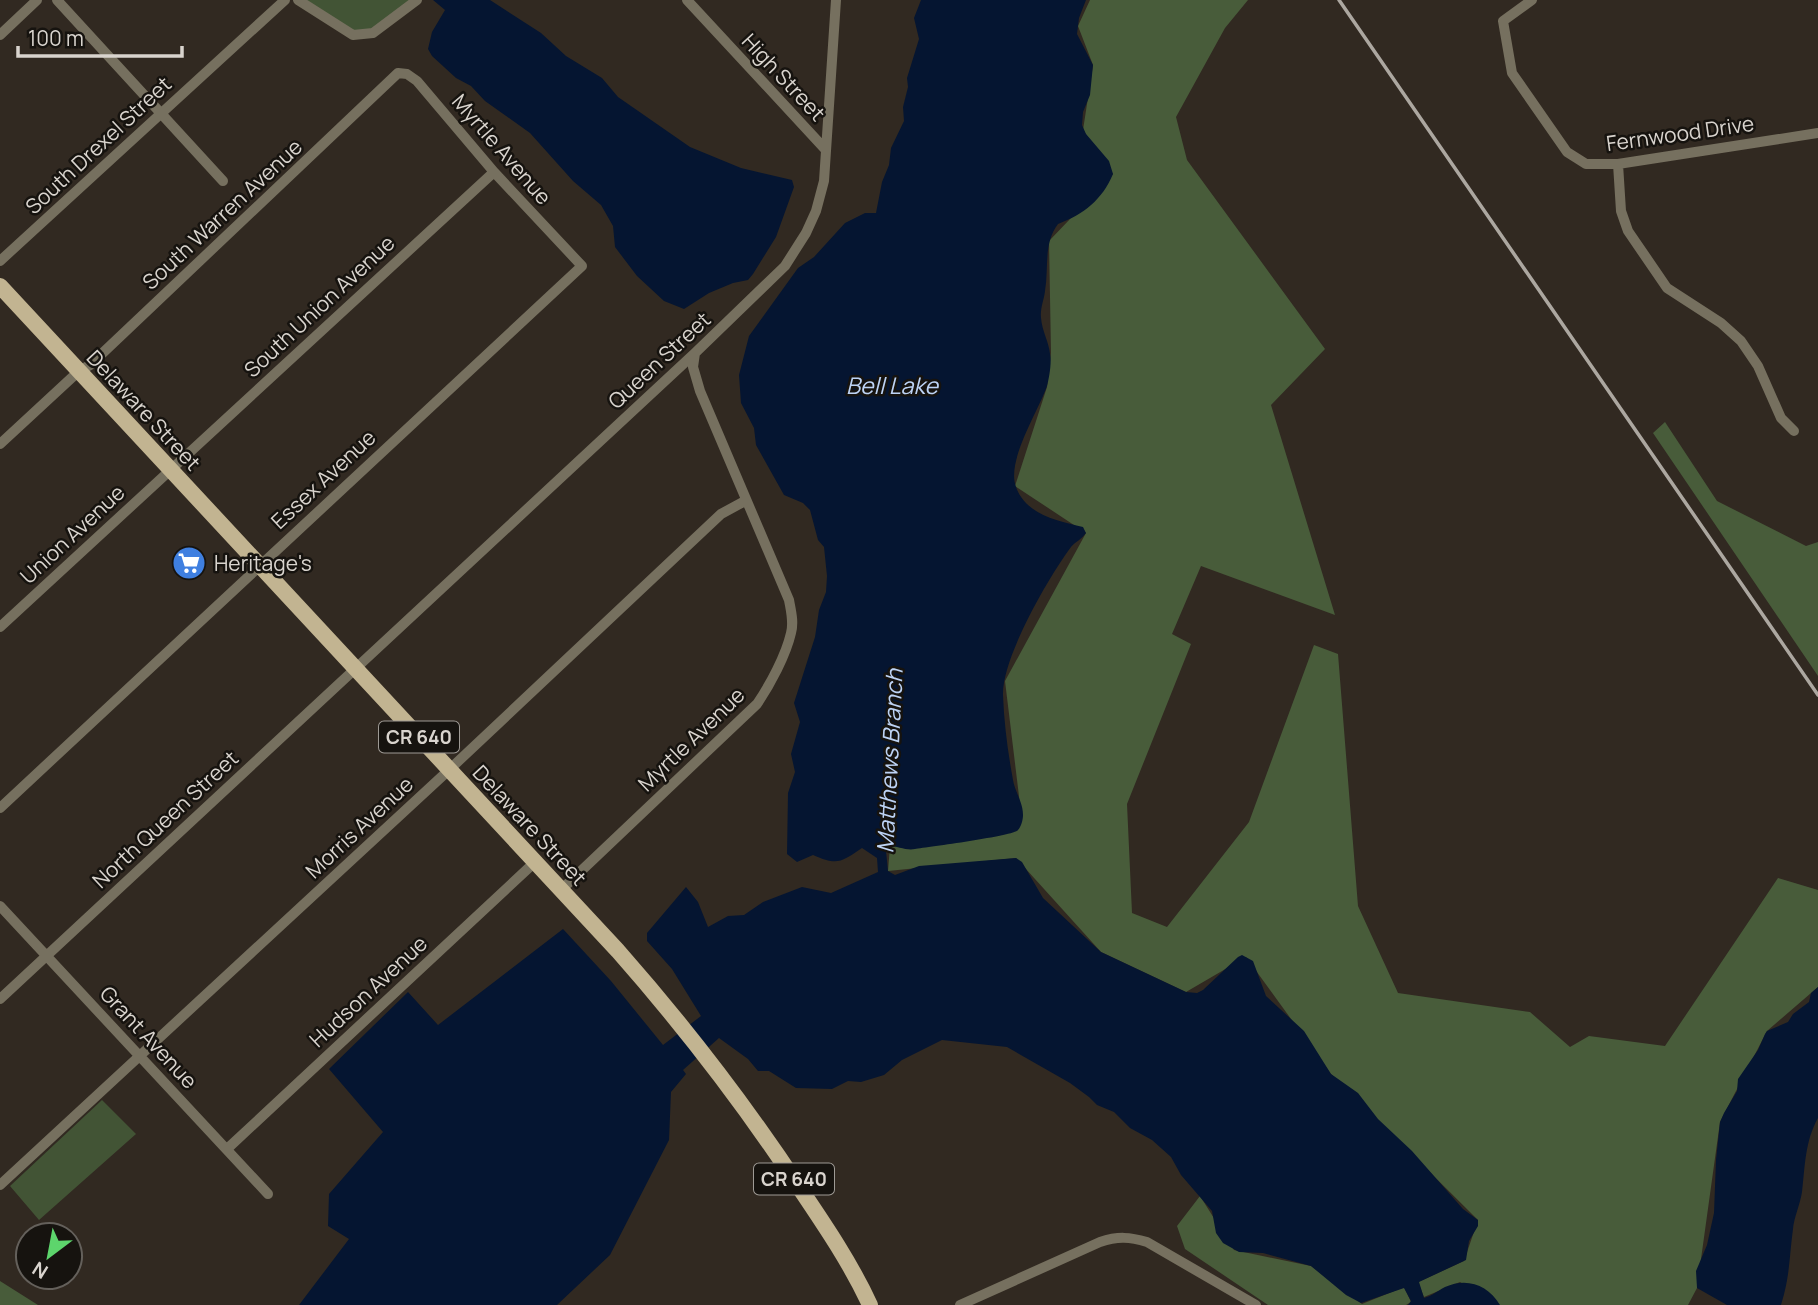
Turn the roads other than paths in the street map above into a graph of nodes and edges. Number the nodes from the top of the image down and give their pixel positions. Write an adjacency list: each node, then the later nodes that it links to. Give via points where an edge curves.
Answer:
1 (37, 0): 9 (street)
2 (57, 0): 11 (street)
3 (285, 0): 11 (street, South Drexel Street)
4 (298, 0): 5 (street, via 353,35 373,33)
5 (417, 0)
6 (687, 0): 13 (street, High Street)
7 (836, 0): 13 (street, Queen Street)
8 (1532, 0): 14 (street, Fernwood Drive, via 1503,21 1512,73 1567,152 1586,164)
9 (0, 35)
10 (388, 80): 15 (street, Myrtle Avenue, via 398,73 417,81); 21 (street, South Warren Avenue, via 261,205)
11 (161, 113): 16 (street); 17 (street, South Drexel Street)
12 (1818, 133): 14 (street, Fernwood Drive)
13 (825, 149): 20 (street, Queen Street, via 824,181 816,211 785,266)
14 (1618, 164): 22 (street, via 1621,211 1628,231 1667,288 1741,341 1758,366 1781,418)
15 (494, 172): 18 (street, Myrtle Avenue); 24 (street, South Union Avenue)
16 (223, 181)
17 (0, 261)
18 (582, 267): 26 (street, Essex Avenue)
19 (0, 286): 21 (main road, Delaware Street / CR 640)
20 (695, 353): 25 (street, Myrtle Avenue, via 700,391); 28 (street, Queen Street)
21 (79, 371): 23 (street, South Warren Avenue); 24 (main road, Delaware Street / CR 640)
22 (1794, 431)
23 (0, 444)
24 (171, 470): 26 (main road, Delaware Street / CR 640); 27 (street, Union Avenue)
25 (745, 501): 29 (street, Morris Avenue, via 721,514); 32 (street, Myrtle Avenue, via 789,600 792,618 792,633 769,685 757,704)
26 (259, 565): 28 (main road, Delaware Street / CR 640); 30 (street, Essex Avenue)
27 (0, 627)
28 (356, 668): 29 (main road, Delaware Street / CR 640); 34 (street, North Queen Street)
29 (450, 769): 31 (main road, Delaware Street / CR 640); 36 (street, Morris Avenue)
30 (0, 808)
31 (535, 862): 32 (main road, Delaware Street / CR 640); 37 (street, Hudson Avenue)
32 (561, 890): 40 (main road, Delaware Street / CR 640, via 710,1059 834,1240)
33 (0, 906): 34 (street, Grant Avenue)
34 (47, 955): 35 (street, North Queen Street); 36 (street, Grant Avenue)
35 (0, 999)
36 (141, 1057): 37 (street, Grant Avenue); 38 (street, Morris Avenue)
37 (227, 1149): 39 (street, Grant Avenue)
38 (0, 1185)
39 (268, 1194)
40 (870, 1305)
41 (960, 1305): 42 (street, via 1100,1242 1129,1237 1147,1242)
42 (1256, 1305)

